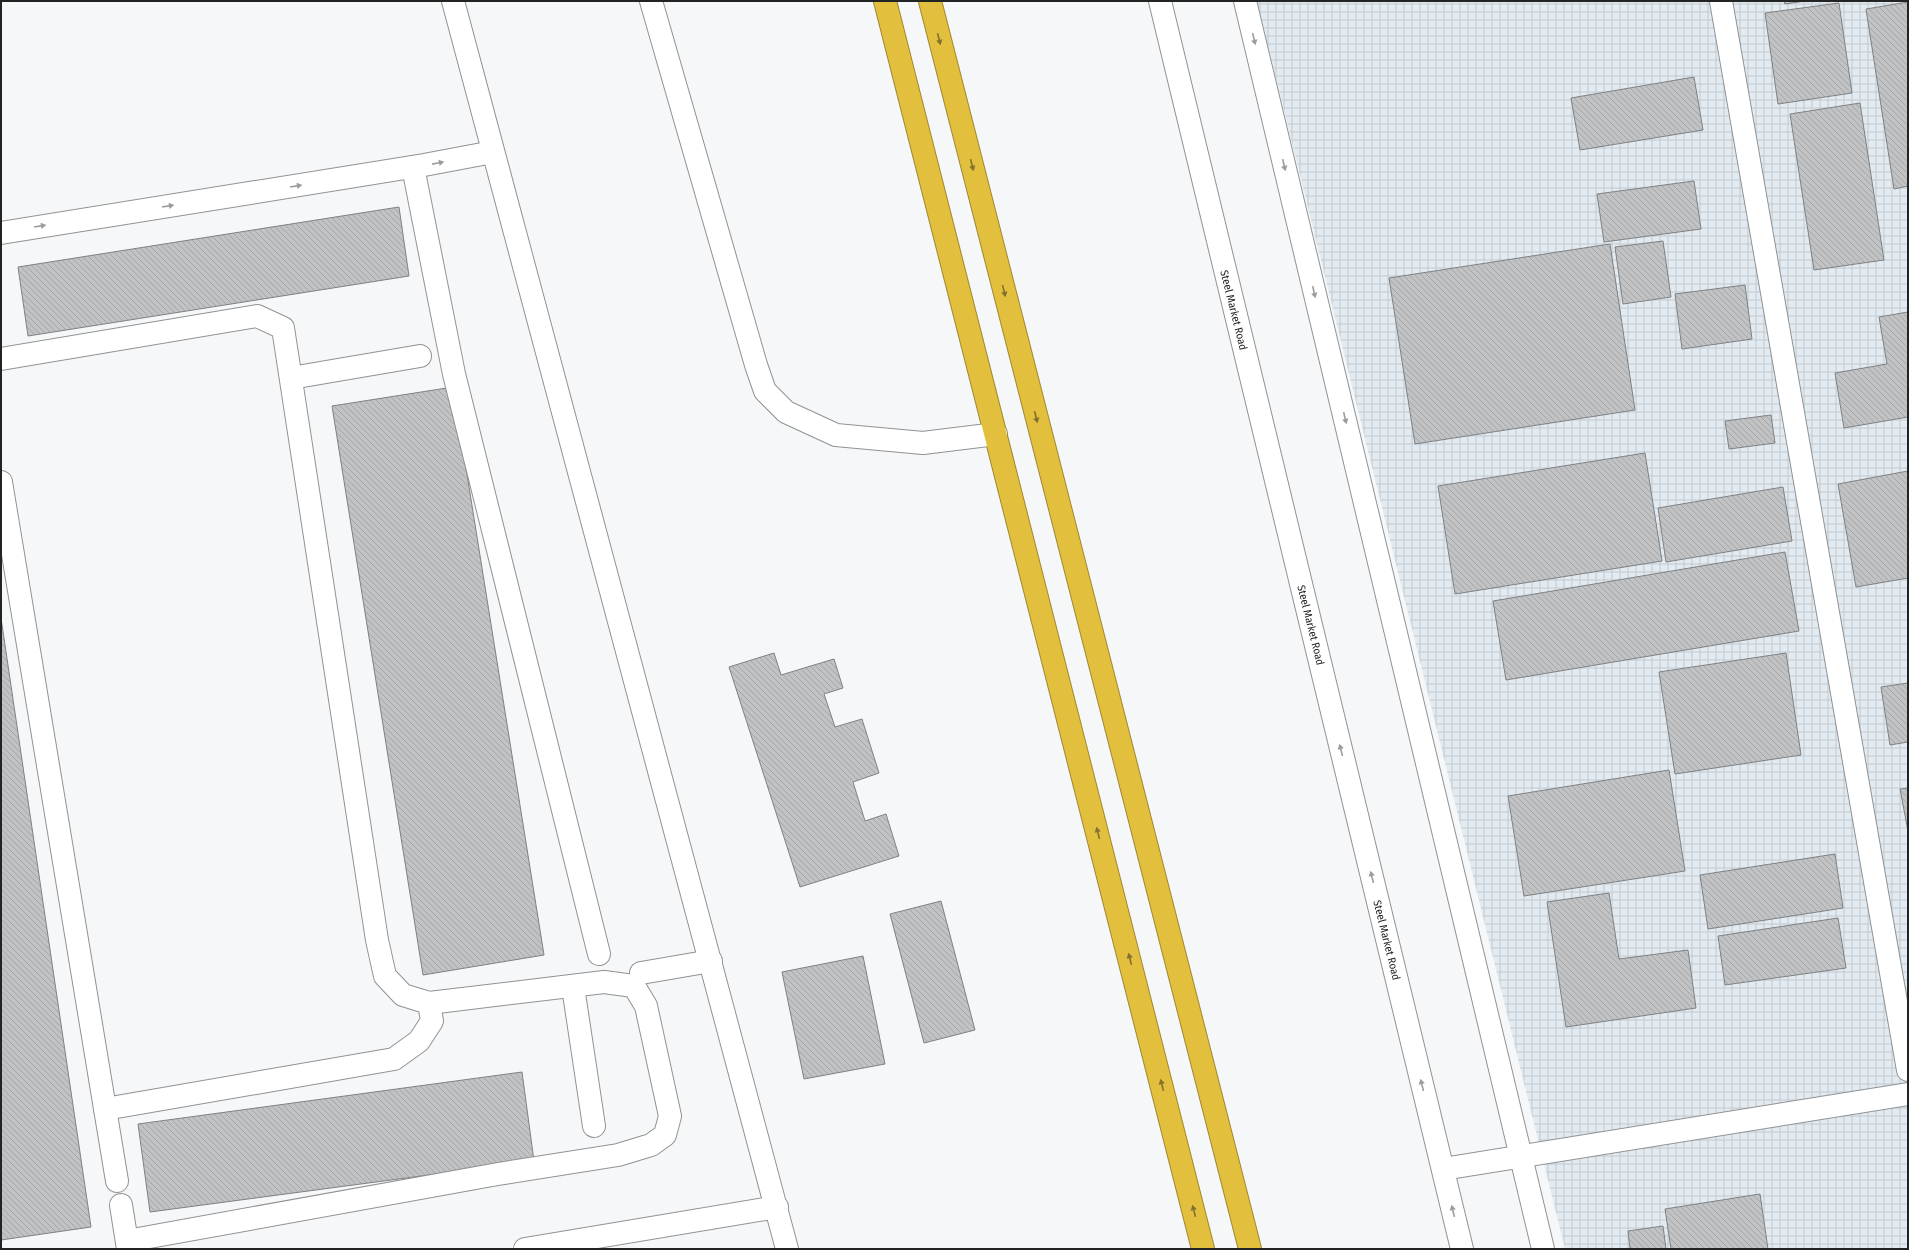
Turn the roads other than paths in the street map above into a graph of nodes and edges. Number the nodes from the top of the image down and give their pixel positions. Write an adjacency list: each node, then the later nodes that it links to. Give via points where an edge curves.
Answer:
1 (453, 1): 8 (street)
2 (651, 1): 14 (street, via 765,391 786,412 836,435 922,443)
3 (885, 1): 14 (highway)
4 (930, 1): 35 (highway, one-way to 35)
5 (1160, 1): 26 (street, Steel Market Road, one-way to 5)
6 (1245, 1): 25 (street, one-way to 25)
7 (1721, 1): 21 (street)
8 (493, 152): 9 (street, one-way to 8); 17 (street)
9 (413, 167): 10 (street, one-way to 9); 16 (street, via 454,374)
10 (1, 233)
11 (420, 356): 13 (street)
12 (1, 359): 13 (street, via 257,316 283,328)
13 (291, 378): 20 (street, via 377,940 385,976 403,995)
14 (996, 434): 34 (highway, one-way to 14)
15 (1, 482): 23 (street)
16 (599, 954)
17 (711, 961): 18 (street); 29 (street)
18 (641, 973)
19 (573, 987): 20 (street); 24 (street); 31 (street, via 604,982 634,986 646,1006 670,1116 665,1135 651,1145 618,1155 498,1174)
20 (429, 1003): 23 (street, via 432,1021 419,1042 394,1058)
21 (1908, 1070)
22 (1908, 1094): 25 (street)
23 (105, 1109): 27 (street)
24 (594, 1126)
25 (1521, 1156): 26 (street); 37 (street)
26 (1443, 1169): 36 (street, Steel Market Road, one-way to 26)
27 (117, 1181)
28 (121, 1205): 31 (street)
29 (777, 1207): 30 (street); 33 (street)
30 (600, 1243): 32 (street)
31 (128, 1245)
32 (525, 1249)
33 (788, 1249)
34 (1204, 1249)
35 (1250, 1249)
36 (1462, 1249)
37 (1543, 1249)

